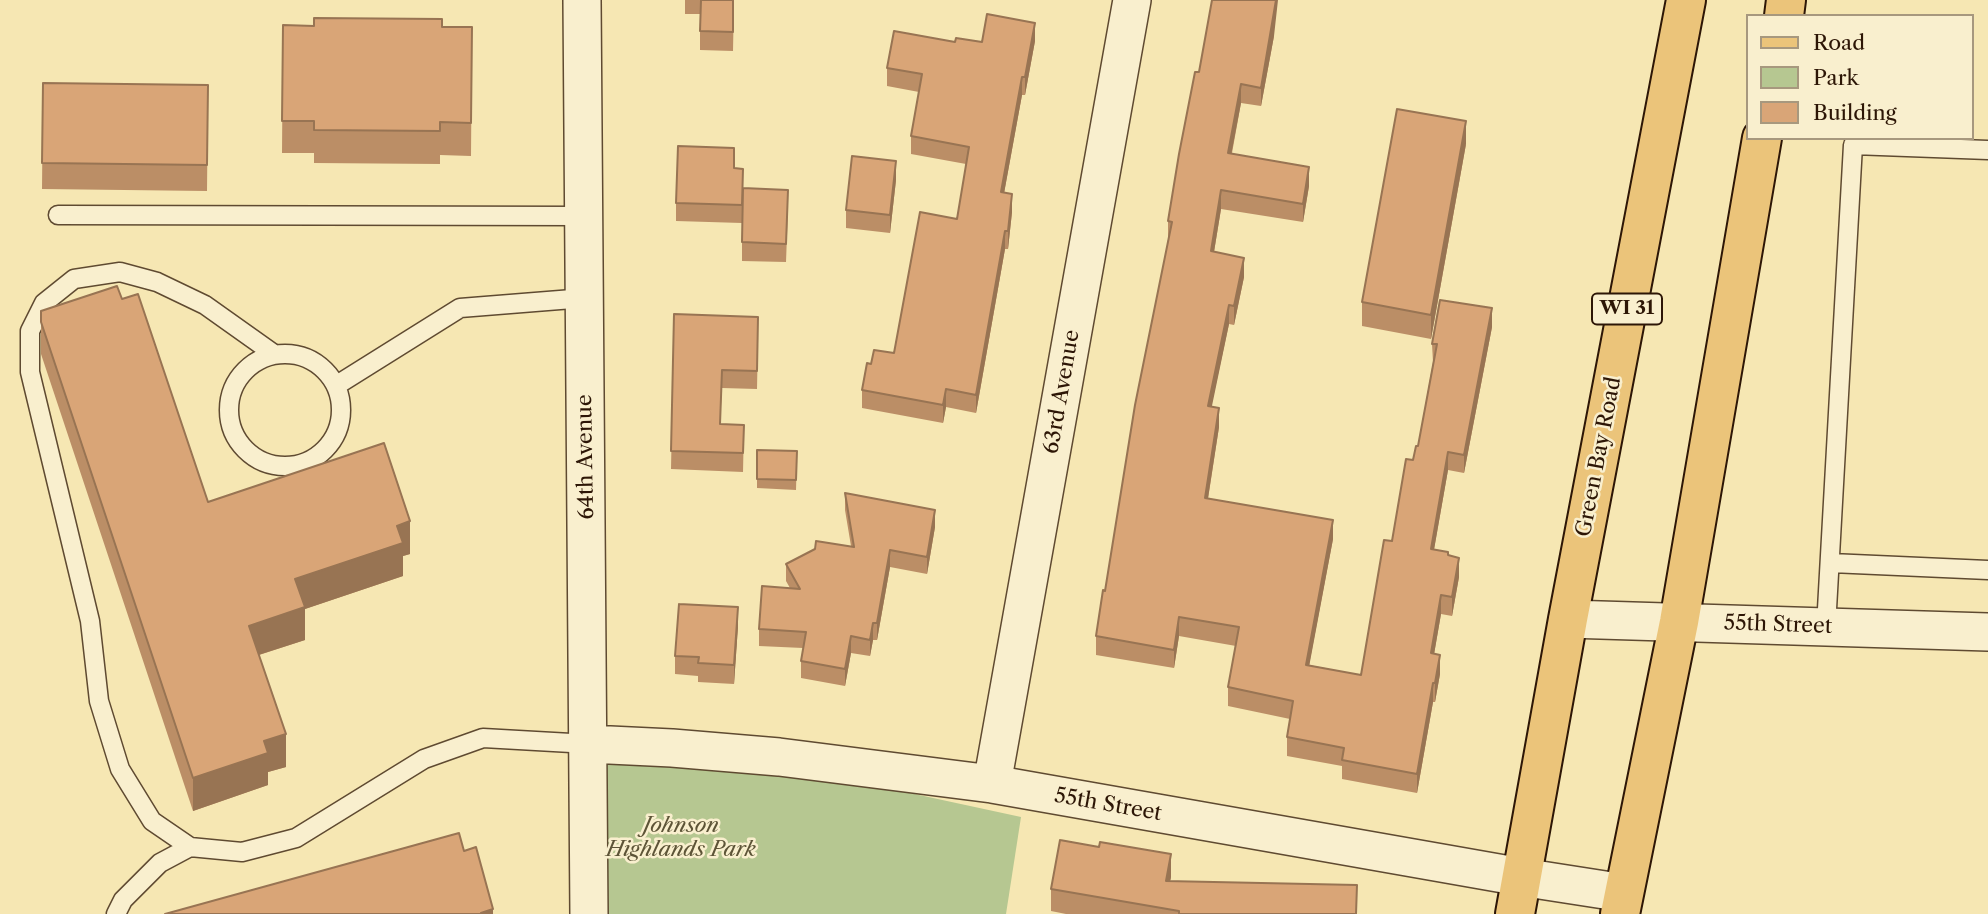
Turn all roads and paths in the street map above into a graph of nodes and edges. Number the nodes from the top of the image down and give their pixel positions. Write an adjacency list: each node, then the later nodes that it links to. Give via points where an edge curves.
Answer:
1 (582, 0): 7 (street, 64th Avenue)
2 (1132, 0): 18 (street, 63rd Avenue)
3 (1686, 0): 13 (main road, Green Bay Road / WI 31)
4 (1762, 140): 14 (main road)
5 (1988, 150): 11 (lane, via 1853,145)
6 (58, 215): 7 (lane)
7 (584, 216): 8 (street, 64th Avenue)
8 (585, 298): 10 (lane, via 460,308); 17 (street, 64th Avenue)
9 (274, 355): 10 (lane, via 310,359); 10 (lane, via 256,361 232,389 231,426 252,456 288,466 323,453 341,421); 19 (lane, via 205,305 158,282 120,272 74,279 44,303 30,331 30,372 90,621 99,701 120,769 152,821)
10 (337, 385)
11 (1831, 563): 12 (lane); 15 (lane)
12 (1988, 570)
13 (1568, 619): 14 (street, 55th Street); 20 (main road, Green Bay Road / WI 31)
14 (1679, 622): 15 (street, 55th Street); 21 (main road)
15 (1826, 627): 16 (street, 55th Street)
16 (1988, 632)
17 (589, 744): 18 (street, 55th Street, via 779,757); 19 (lane, via 483,738 424,759 296,838 242,852); 23 (street, 64th Avenue)
18 (992, 784): 20 (street, 55th Street)
19 (190, 847): 22 (lane, via 160,863 123,900)
20 (1518, 896): 21 (street, 55th Street)
21 (1622, 903)
22 (116, 914)
23 (589, 914)

